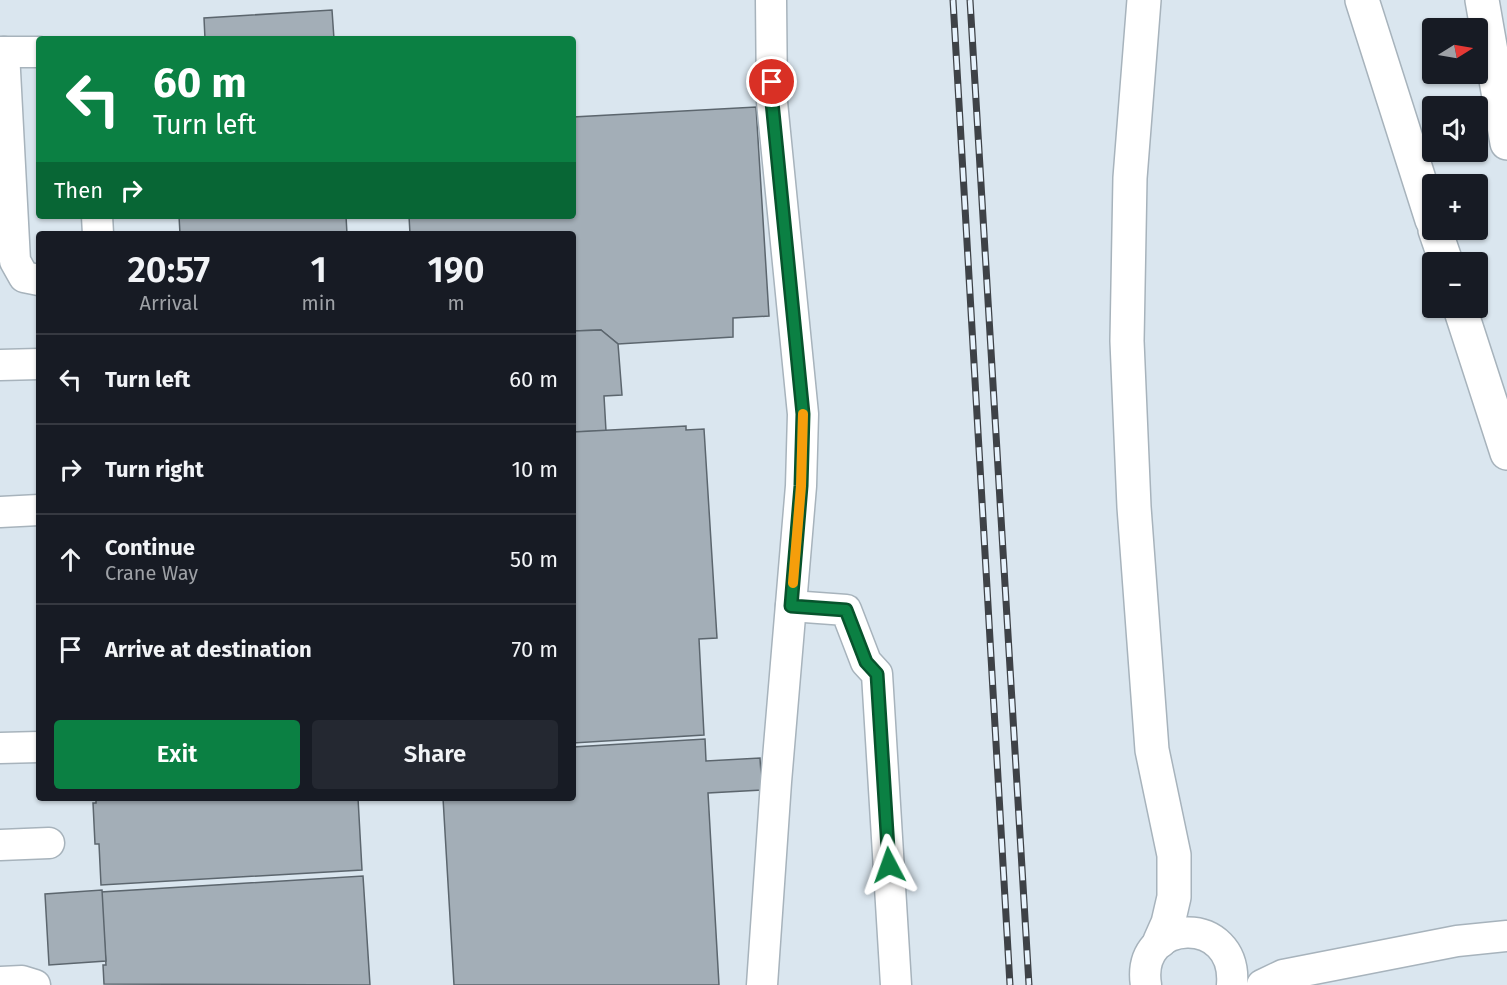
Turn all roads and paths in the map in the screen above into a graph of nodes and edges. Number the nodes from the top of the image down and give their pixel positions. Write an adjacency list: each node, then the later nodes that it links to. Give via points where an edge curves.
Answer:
1 (771, 0): 16 (street, via 772,102 803,414)
2 (1144, 0): 22 (highway, via 1130,178 1127,341 1134,507 1152,750 1174,855 1174,897)
3 (1362, 0): 8 (highway)
4 (1482, 0): 7 (highway)
5 (2, 52): 6 (street); 9 (street, via 15,261 24,277)
6 (36, 52)
7 (1507, 143)
8 (1422, 189)
9 (36, 279)
10 (1463, 318): 13 (highway)
11 (36, 364): 12 (street)
12 (0, 365)
13 (1507, 453)
14 (36, 510): 15 (street)
15 (0, 512)
16 (791, 606): 27 (street); 28 (street, via 846,610 866,662 877,674)
17 (36, 747): 18 (street)
18 (0, 748)
19 (49, 843): 20 (street)
20 (0, 845)
21 (1507, 936): 24 (street, via 1456,940)
22 (1160, 941): 23 (street, via 1173,934 1204,934); 29 (street, via 1145,968)
23 (1227, 954): 24 (street); 30 (street)
24 (1273, 980)
25 (0, 982): 26 (street)
26 (35, 985)
27 (762, 985)
28 (896, 985)
29 (1146, 985)
30 (1232, 985)

